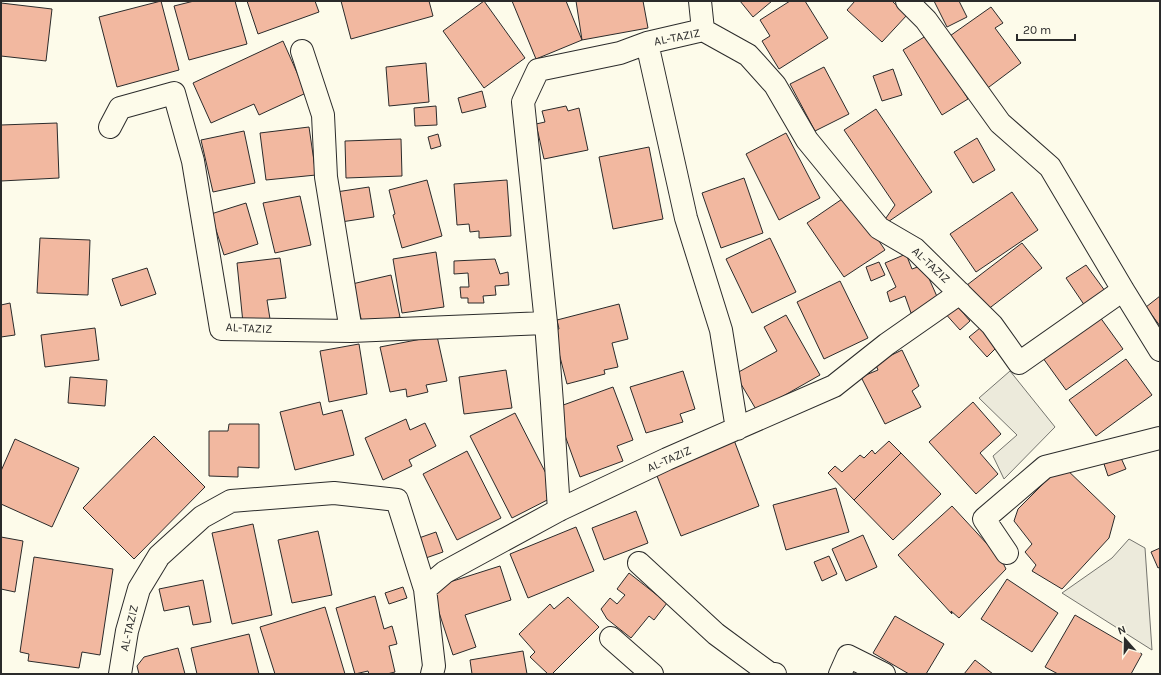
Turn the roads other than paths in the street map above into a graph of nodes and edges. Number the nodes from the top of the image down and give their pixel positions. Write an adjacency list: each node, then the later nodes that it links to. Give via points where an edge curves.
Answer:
1 (700, 1): 3 (street)
2 (907, 1): 7 (street, via 926,20 1000,123 1050,167)
3 (703, 30): 4 (street, AL-TAZIZ); 8 (street, AL-TAZIZ, via 748,55 775,85 807,140 879,228 915,249)
4 (646, 43): 9 (street, AL-TAZIZ, via 620,53 538,70 523,102); 12 (street, via 686,218 721,330)
5 (302, 51): 10 (street, via 323,116 326,177)
6 (110, 127): 10 (street, AL-TAZIZ, via 120,108 174,93 193,161 221,329)
7 (1123, 290): 8 (street, AL-TAZIZ, via 1019,363 992,325); 11 (street)
8 (960, 293): 12 (street, AL-TAZIZ, via 887,344 834,386)
9 (546, 323): 10 (street, AL-TAZIZ); 14 (street, AL-TAZIZ)
10 (351, 332)
11 (1160, 350)
12 (737, 429): 14 (street, AL-TAZIZ)
13 (1160, 438): 15 (street, via 1045,467 984,519)
14 (559, 510): 17 (street, AL-TAZIZ, via 445,572)
15 (1007, 553)
16 (639, 563): 22 (street, via 716,634 769,673)
17 (425, 589): 19 (street, AL-TAZIZ, via 397,500 334,492 231,501 202,518 159,556 139,589); 20 (street, AL-TAZIZ, via 434,666)
18 (611, 638): 21 (street)
19 (120, 674)
20 (432, 674)
21 (652, 674)
22 (775, 674)
23 (840, 674): 24 (street, via 848,656)
24 (884, 674)

